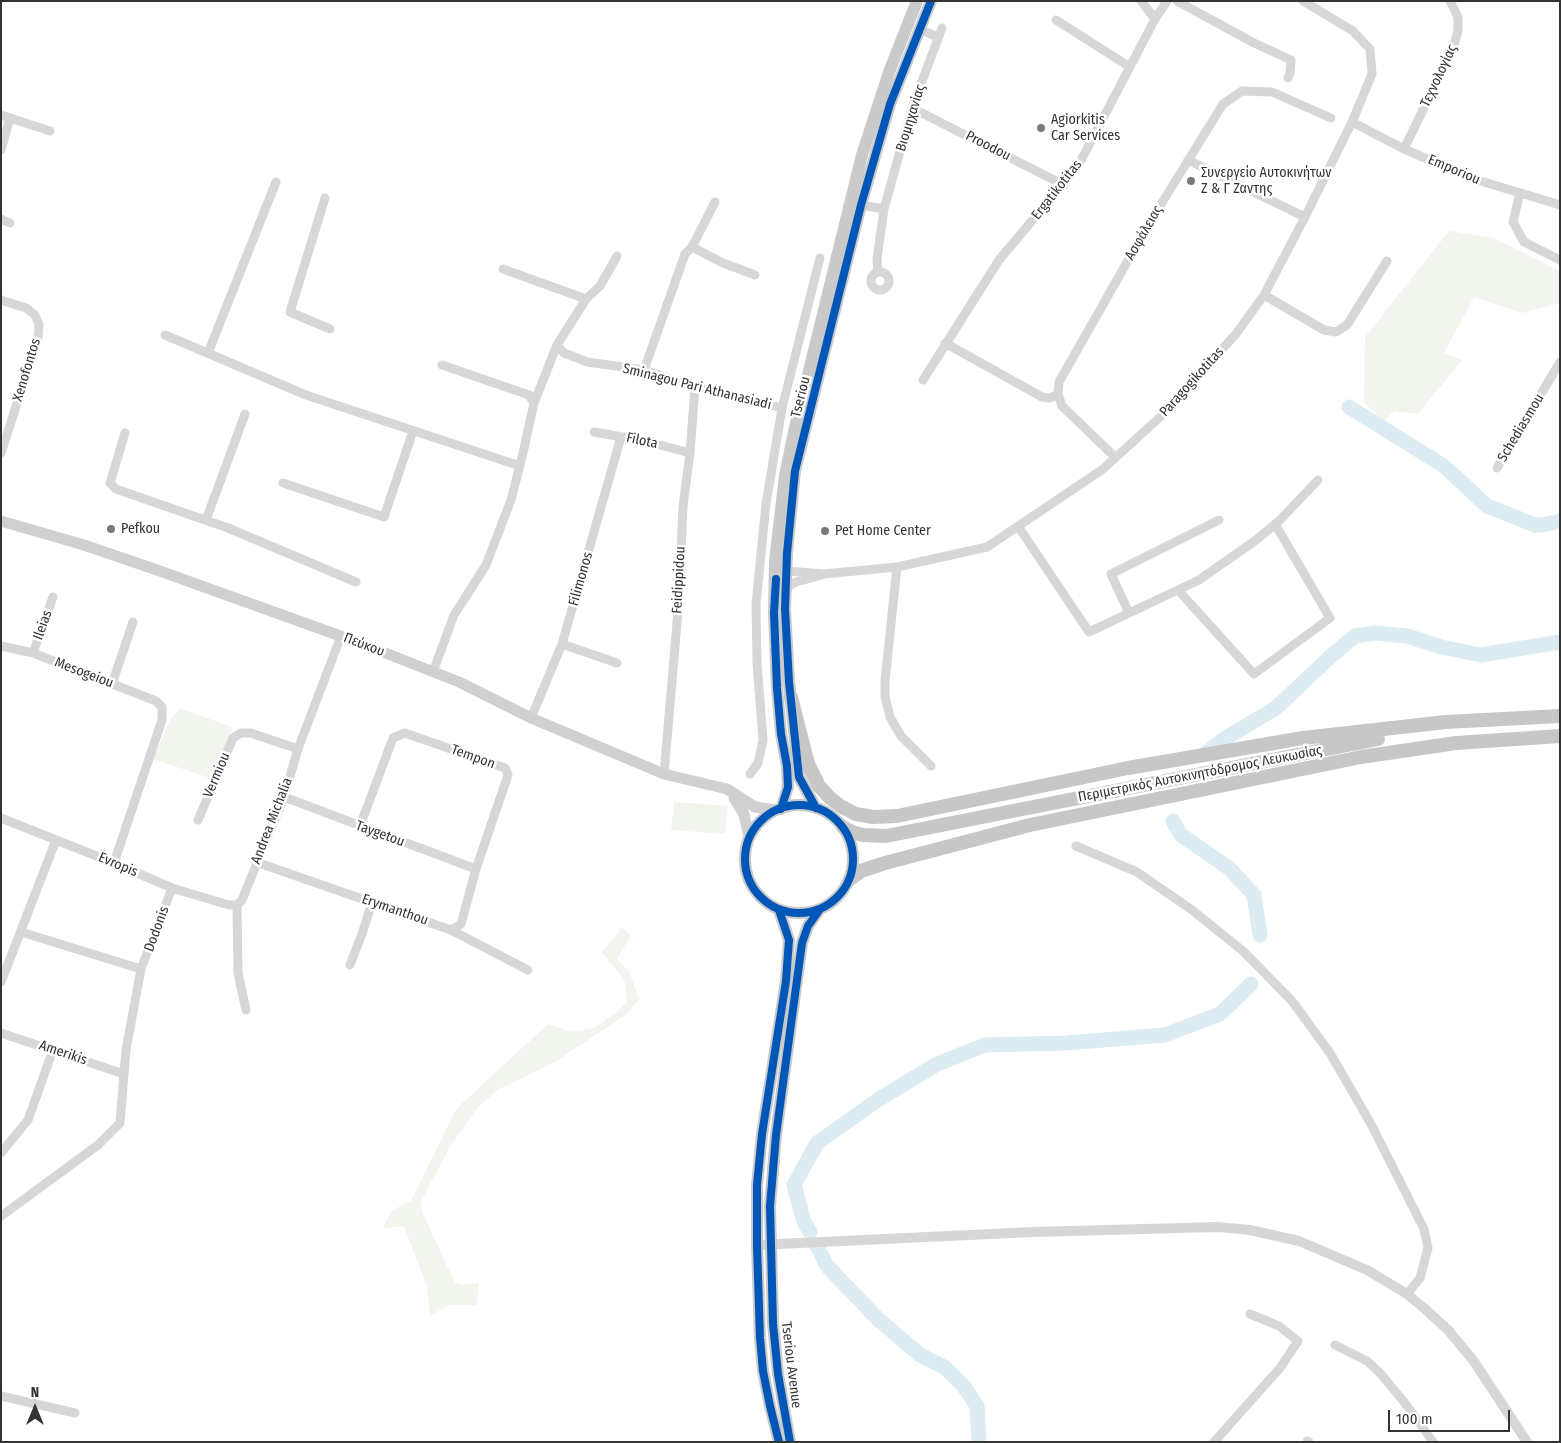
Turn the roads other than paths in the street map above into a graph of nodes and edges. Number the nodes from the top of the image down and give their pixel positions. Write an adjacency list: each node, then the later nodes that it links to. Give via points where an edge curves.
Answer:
1 (917, 1): 100 (main road, Tseriou, via 862,155 785,475 775,561 774,613 777,688 788,787)
2 (931, 1): 10 (main road, Tseriou)
3 (1141, 1): 8 (street)
4 (1167, 1): 8 (street, Ergatikotitas)
5 (1177, 1): 12 (street, via 1291,60)
6 (1303, 1): 16 (street, Paragogikotitas, via 1353,30 1370,50 1372,74)
7 (1450, 1): 18 (street, Τεχνολογίας, via 1458,17 1453,48)
8 (1156, 19): 11 (street, Ergatikotitas)
9 (1056, 20): 11 (street)
10 (918, 29): 13 (street, Βιομηχανίας, via 940,32); 26 (main road, Tseriou, via 890,104)
11 (1130, 67): 22 (street, Ergatikotitas, via 1078,166)
12 (1288, 78)
13 (912, 108): 22 (street, Proodou); 28 (street, Βιομηχανίας)
14 (6, 116): 17 (street); 19 (street)
15 (1331, 118): 20 (street, Ασφάλειας, via 1272,92 1242,91 1223,104)
16 (1352, 122): 18 (street, Emporiou); 29 (street, Paragogikotitas)
17 (50, 131)
18 (1404, 149): 23 (street, Emporiou, via 1474,179)
19 (1, 150)
20 (1188, 160): 29 (street); 51 (street, Ασφάλειας, via 1059,382)
21 (276, 182): 45 (street)
22 (1064, 185): 43 (street, Ergatikotitas, via 999,260)
23 (1520, 193): 27 (street, Emporiou); 33 (street, via 1513,222 1524,242)
24 (325, 198): 41 (street, via 290,312)
25 (715, 202): 30 (street)
26 (861, 205): 28 (street); 73 (main road, Tseriou, via 795,472)
27 (1560, 205)
28 (884, 209): 36 (street, Βιομηχανίας)
29 (1305, 217): 38 (street, Paragogikotitas)
30 (692, 247): 37 (street); 48 (street, via 685,254)
31 (617, 256): 39 (street, via 600,286)
32 (820, 258): 53 (street)
33 (1560, 260)
34 (1387, 261): 38 (street, via 1347,325 1336,332 1324,330)
35 (503, 269): 39 (street)
36 (878, 272)
37 (755, 275)
38 (1264, 295): 62 (street, Paragogikotitas, via 1236,334 1159,418)
39 (586, 299): 44 (street)
40 (1, 300): 55 (street, Xenofontos, via 26,308 35,315 39,324 38,338)
41 (330, 329)
42 (165, 335): 45 (street)
43 (945, 343): 49 (street, Ergatikotitas); 51 (street, via 1042,397)
44 (556, 345): 48 (street, Sminagou Pari Athanasiadi, via 587,362); 52 (street)
45 (208, 353): 56 (street, via 306,395)
46 (1560, 362): 64 (street, Schediasmou)
47 (442, 365): 52 (street, via 529,395)
48 (644, 370): 50 (street, Sminagou Pari Athanasiadi)
49 (923, 380)
50 (695, 387): 53 (street, Sminagou Pari Athanasiadi); 61 (street, Feidippidou)
51 (1058, 394): 62 (street, via 1062,406)
52 (534, 403): 63 (street)
53 (782, 408): 96 (street, via 766,504 756,604 763,740 758,763)
54 (246, 414): 67 (street)
55 (6, 424): 60 (street, Xenofontos)
56 (413, 431): 63 (street); 66 (street, via 384,517)
57 (594, 432): 59 (street, Filota)
58 (125, 433): 67 (street, via 110,483 116,489)
59 (621, 437): 61 (street, Filota); 82 (street, Filimonos)
60 (1, 453)
61 (690, 453): 95 (street, Feidippidou, via 683,506 679,600)
62 (1115, 457): 71 (street, Paragogikotitas, via 1103,469)
63 (520, 466): 86 (street, via 512,500 486,565 454,614)
64 (1497, 468)
65 (1318, 480): 70 (street)
66 (283, 483)
67 (206, 520): 75 (street)
68 (1219, 520): 79 (street, via 1111,574)
69 (1, 521): 81 (main road, Πεύκου, via 84,545)
70 (1275, 524): 76 (street, via 1199,580); 76 (street, via 1330,618 1254,674)
71 (1018, 526): 72 (street, Paragogikotitas, via 987,547); 79 (street, via 1088,632)
72 (897, 567): 74 (street, Paragogikotitas); 94 (street, via 885,696 890,716 902,736)
73 (787, 571): 74 (street, Paragogikotitas); 77 (main road, Tseriou)
74 (824, 574): 77 (street, via 796,582)
75 (356, 582)
76 (1178, 590): 79 (street)
77 (786, 591): 88 (main road, Tseriou)
78 (53, 597): 84 (street, Ileias)
79 (1129, 613)
80 (133, 622): 87 (street)
81 (341, 636): 86 (main road, Πεύκου); 93 (street, Andrea Michalia)
82 (562, 644): 85 (street); 90 (street, Filimonos)
83 (1, 646): 84 (street, Mesogeiou)
84 (33, 653): 87 (street, Mesogeiou)
85 (617, 664)
86 (433, 672): 90 (main road, Πεύκου)
87 (112, 684): 108 (street, Mesogeiou, via 156,701 162,707 162,720)
88 (791, 697): 89 (highway, via 804,752 814,778 842,807 873,817 897,816 1128,768 1303,738 1446,722); 99 (main road, Tseriou, via 799,777)
89 (1560, 716)
90 (531, 718): 95 (main road, Πεύκου)
91 (1560, 722): 104 (highway, Περιμετρικός Αυτοκινητόδρομος Λευκωσίας, via 1466,728 1367,741 886,836 863,835)
92 (1560, 736): 111 (highway, Περιμετρικός Αυτοκινητόδρομος Λευκωσίας, via 1422,747 1362,757 1030,825 885,863)
93 (298, 749): 98 (street, Andrea Michalia); 102 (street, Vermiou, via 251,732 233,738)
94 (931, 766)
95 (664, 774): 97 (main road, Πεύκου)
96 (750, 774)
97 (718, 786): 100 (main road, Πεύκου, via 734,792 755,807); 105 (main road, Πεύκου, via 742,808)
98 (284, 797): 103 (street, Taygetou); 109 (street, Andrea Michalia)
99 (816, 808): 100 (main road, via 793,805); 104 (main road, via 829,814)
100 (778, 809): 105 (main road, via 760,821)
101 (1, 818): 106 (street, Evropis)
102 (198, 820)
103 (360, 826): 110 (street, Taygetou); 110 (street, Tempon, via 393,738 404,732 505,768 508,775)
104 (843, 827): 111 (main road, via 851,844 853,863)
105 (749, 837): 116 (main road, via 744,855 746,874 764,902)
106 (56, 840): 108 (street, Evropis); 118 (street)
107 (1076, 846): 131 (street, via 1137,872 1243,951 1292,1001 1330,1052 1372,1124 1424,1229 1428,1248 1420,1278)
108 (114, 862): 112 (street, Evropis)
109 (256, 862): 113 (street, Erymanthou); 114 (street, Andrea Michalia, via 242,900)
110 (476, 869): 117 (street, Tempon, via 461,924)
111 (850, 880): 115 (main road, via 841,894)
112 (172, 888): 114 (street, Evropis); 120 (street, Dodonis)
113 (372, 902): 117 (street, Erymanthou); 119 (street)
114 (237, 905): 123 (street, Andrea Michalia, via 238,973)
115 (820, 909): 116 (main road, via 796,914); 130 (main road, Tseriou Avenue, via 808,926 802,943 796,982 776,1135)
116 (779, 910): 129 (main road, Tseriou Avenue, via 789,940 786,980 762,1134 757,1185)
117 (451, 930): 121 (street, Erymanthou)
118 (21, 932): 120 (street); 122 (street)
119 (350, 965)
120 (141, 969): 126 (street, Dodonis)
121 (528, 970)
122 (1, 982)
123 (246, 1010)
124 (1, 1033): 125 (street, Amerikis)
125 (52, 1050): 126 (street, Amerikis); 127 (street, via 28,1120)
126 (124, 1074): 128 (street, Dodonis, via 120,1123 98,1145)
127 (1, 1153)
128 (1, 1216)
129 (757, 1245): 130 (street); 136 (main road, Tseriou Avenue, via 760,1338)
130 (770, 1245): 131 (street, via 1218,1227 1299,1241 1345,1259); 137 (main road, Tseriou Avenue, via 778,1374)
131 (1407, 1294): 140 (street, via 1448,1330 1473,1360)
132 (1250, 1314): 138 (street, via 1280,1326 1298,1341 1280,1368)
133 (1335, 1345): 139 (street, via 1367,1361 1381,1374)
134 (1, 1396): 135 (street)
135 (74, 1413)
136 (779, 1442)
137 (790, 1442)
138 (1214, 1442)
139 (1433, 1442)
140 (1527, 1442)

